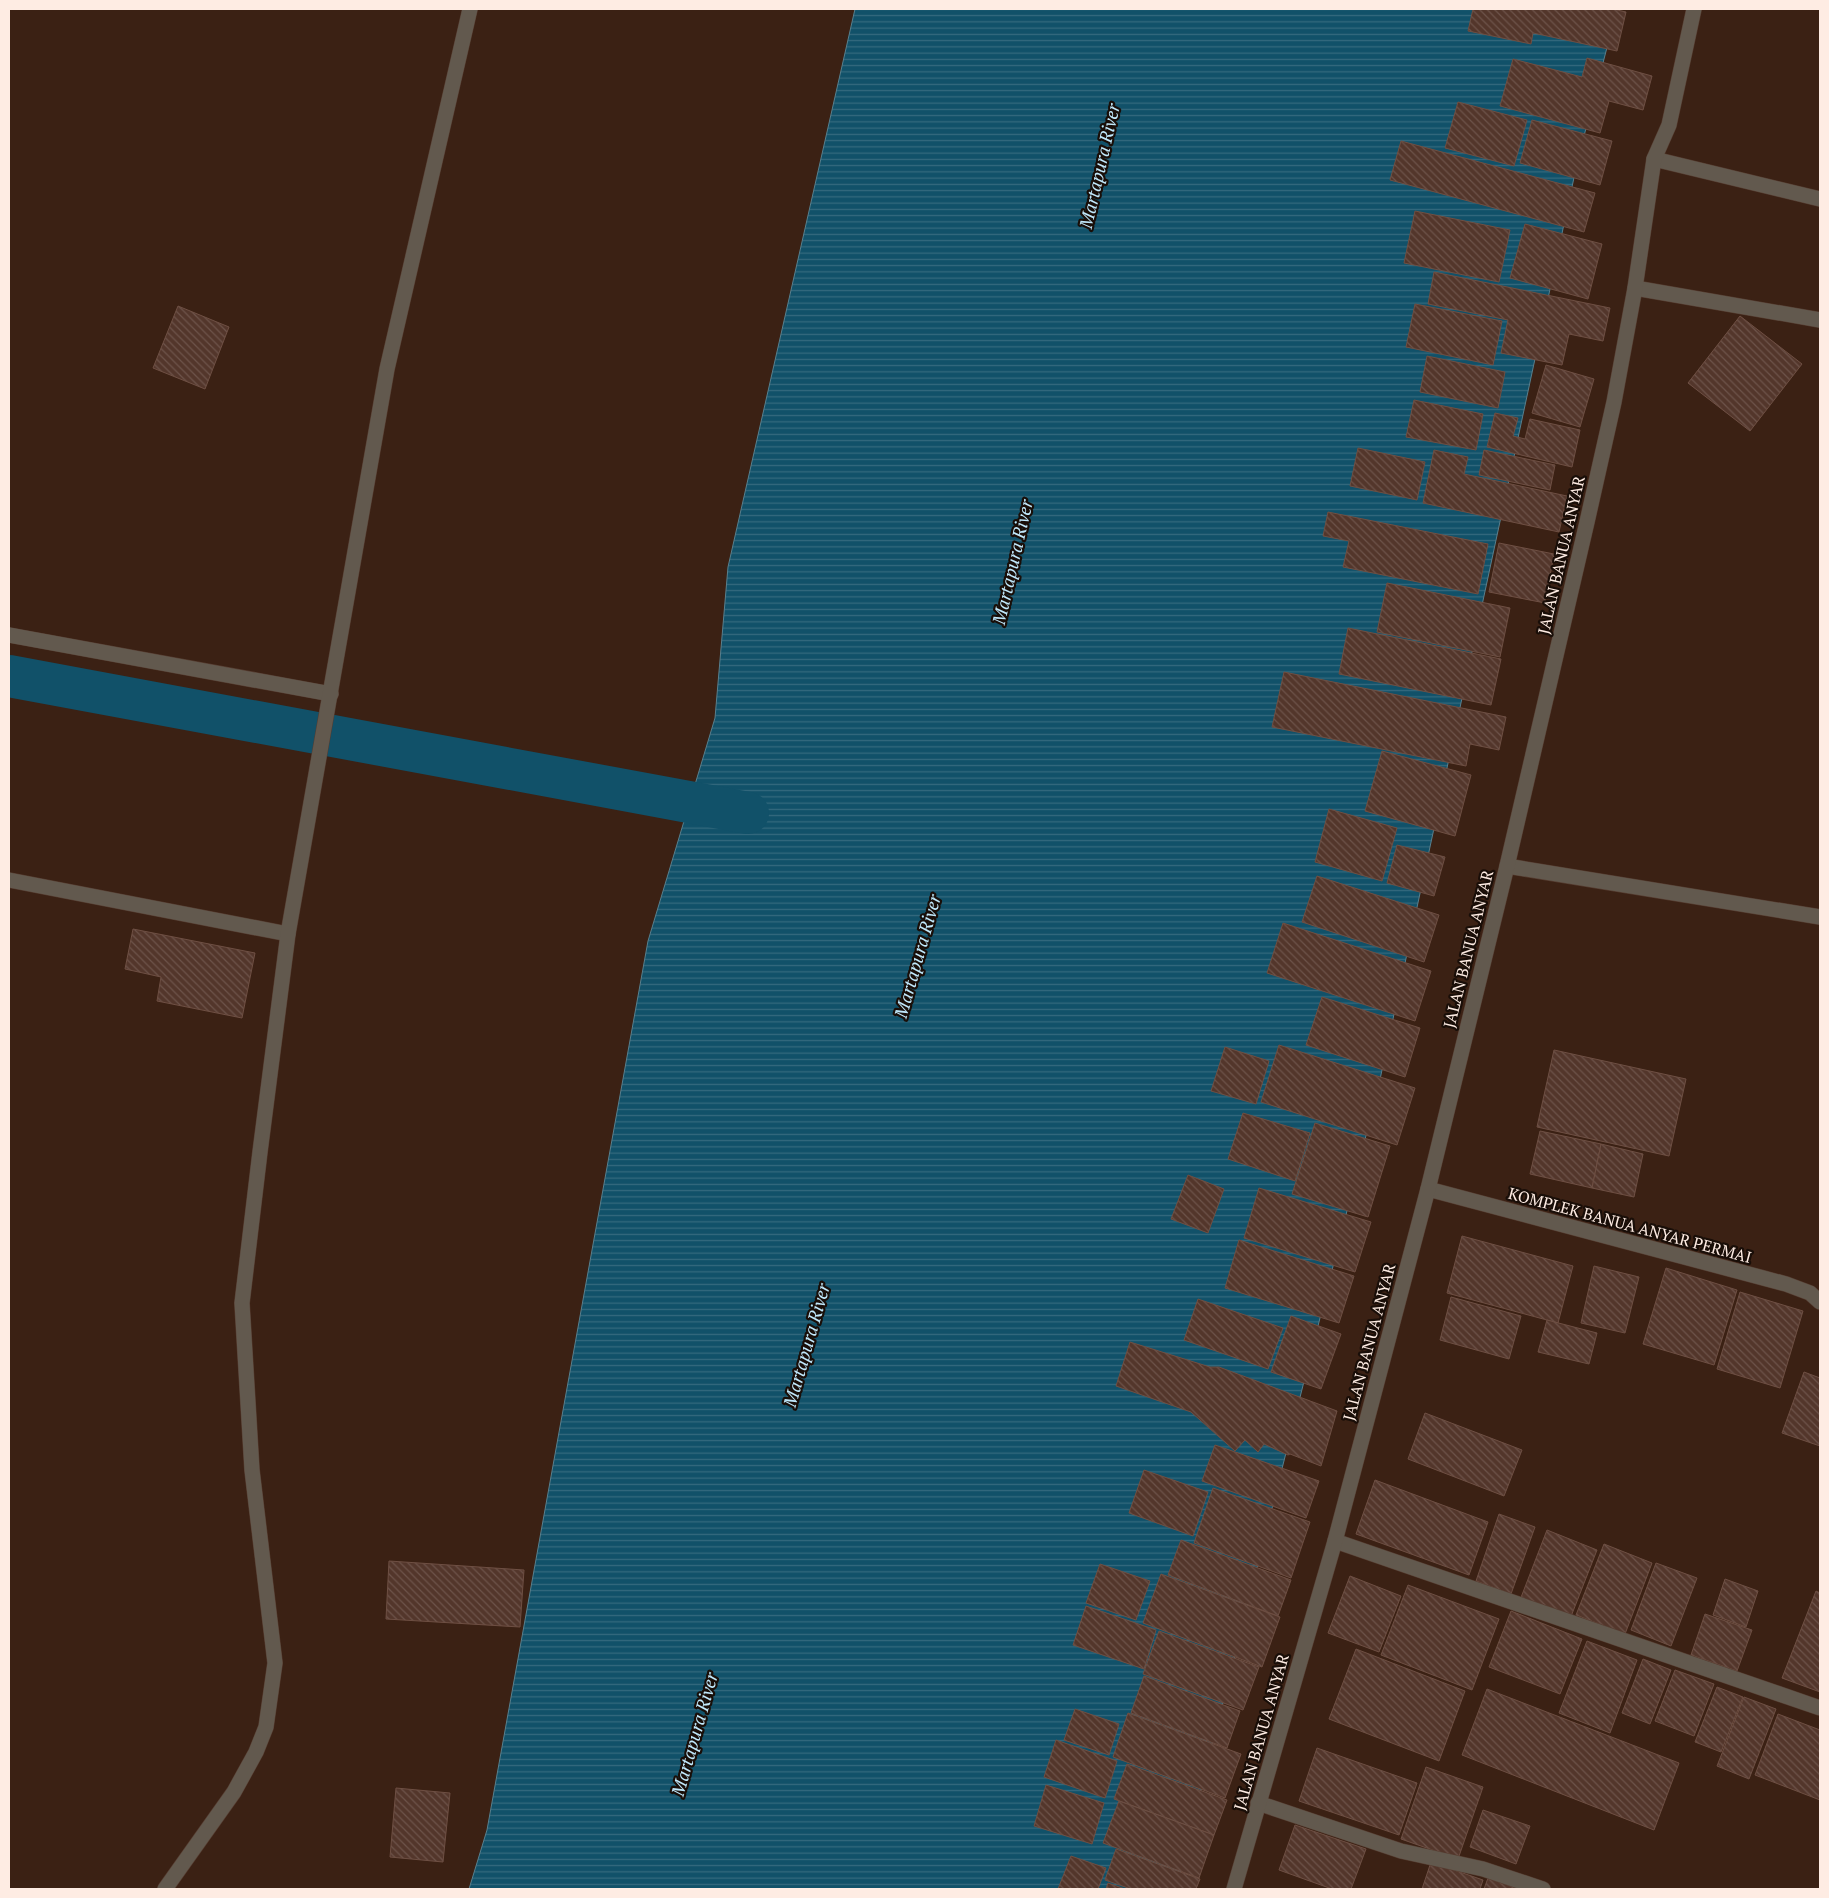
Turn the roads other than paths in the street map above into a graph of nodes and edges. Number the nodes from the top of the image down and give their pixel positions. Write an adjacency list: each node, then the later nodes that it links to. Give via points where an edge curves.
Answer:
1 (470, 9): 8 (street, via 387,369)
2 (1694, 9): 3 (street, JALAN BANUA ANYAR, via 1669,126)
3 (1654, 159): 4 (street); 5 (street, JALAN BANUA ANYAR)
4 (1820, 199)
5 (1635, 288): 6 (street); 9 (street, JALAN BANUA ANYAR, via 1595,485)
6 (1820, 320)
7 (9, 634): 8 (street)
8 (331, 694): 12 (street)
9 (1507, 866): 11 (street); 13 (street, JALAN BANUA ANYAR)
10 (9, 880): 12 (street)
11 (1820, 918)
12 (288, 934): 18 (street, via 242,1303 252,1470 275,1663 266,1727 256,1752 234,1792)
13 (1428, 1189): 14 (street, KOMPLEK BANUA ANYAR PERMAI, via 1786,1284 1810,1293); 15 (street, JALAN BANUA ANYAR)
14 (1820, 1302)
15 (1335, 1541): 16 (street); 17 (street, JALAN BANUA ANYAR)
16 (1820, 1708)
17 (1258, 1803): 19 (street, JALAN BANUA ANYAR); 20 (street, via 1401,1851 1483,1869)
18 (164, 1889)
19 (1234, 1889)
20 (1543, 1889)

